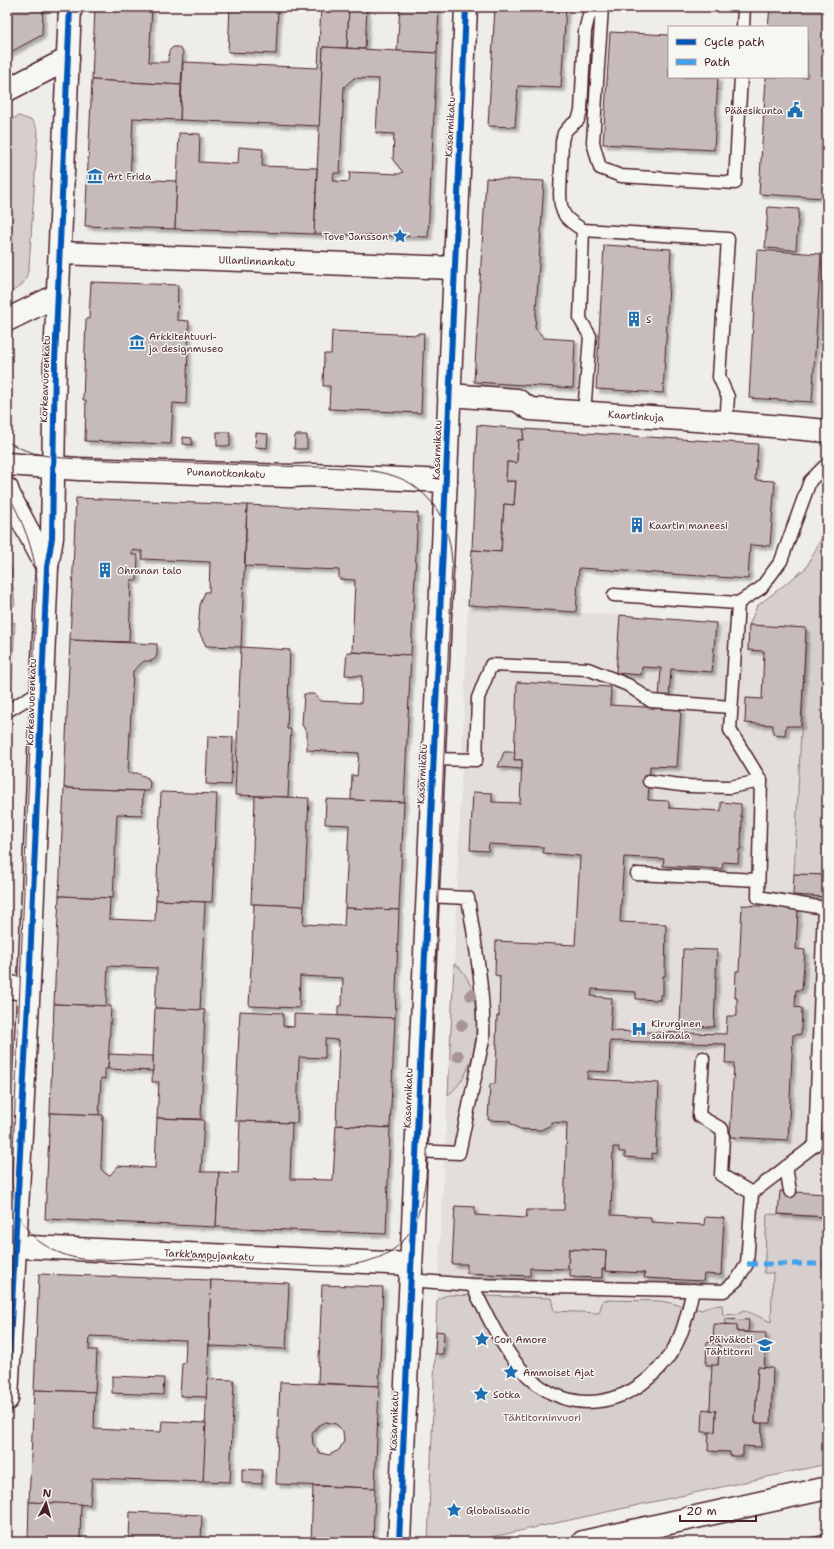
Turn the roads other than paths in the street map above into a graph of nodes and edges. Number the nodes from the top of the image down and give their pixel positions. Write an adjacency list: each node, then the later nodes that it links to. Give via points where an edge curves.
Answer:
1 (70, 7): 7 (street, Korkeavuorenkatu)
2 (466, 7): 12 (street, Kasarmikatu)
3 (596, 7): 10 (lane, via 590,15 585,31 581,111 578,120 564,133 562,141 560,203 566,218)
4 (602, 7): 8 (lane, via 593,142 600,168 621,176 735,182)
5 (744, 7): 6 (lane)
6 (743, 26)
7 (68, 59): 9 (street); 11 (street, Korkeavuorenkatu)
8 (741, 78)
9 (7, 90)
10 (583, 230): 16 (lane, via 580,319 590,336); 17 (lane, via 728,239 719,377 728,397)
11 (60, 253): 12 (street, Ullanlinnankatu); 13 (street, Korkeavuorenkatu)
12 (454, 268): 15 (street, Kasarmikatu)
13 (58, 295): 14 (street); 21 (street, Korkeavuorenkatu)
14 (7, 320)
15 (449, 395): 16 (street, Kaartinkuja, via 517,400 530,409); 22 (street, Kasarmikatu)
16 (584, 413): 17 (street, Kaartinkuja)
17 (726, 422): 18 (street, Kaartinkuja)
18 (827, 431)
19 (7, 464): 21 (street, Punanotkonkatu)
20 (827, 464): 26 (lane, via 810,481 781,562 761,588)
21 (54, 467): 22 (street, Punanotkonkatu); 24 (street, Korkeavuorenkatu, via 52,538)
22 (446, 481): 30 (street, Kasarmikatu)
23 (7, 489): 24 (street)
24 (47, 567): 27 (street, Korkeavuorenkatu)
25 (614, 595): 26 (lane)
26 (738, 603): 28 (lane)
27 (42, 690): 29 (lane); 36 (street, Korkeavuorenkatu)
28 (732, 707): 30 (lane, via 651,701 628,685 588,670 491,665 478,698 476,760); 32 (lane, via 730,730)
29 (7, 711)
30 (433, 759): 35 (street, Kasarmikatu)
31 (649, 781): 32 (lane, via 723,787)
32 (761, 781): 34 (lane)
33 (637, 874): 34 (lane)
34 (758, 880): 39 (lane, via 758,896 824,908 815,1145)
35 (427, 896): 38 (street, Kasarmikatu); 38 (lane, via 468,898 484,1023 482,1048 459,1153)
36 (18, 988): 42 (street, Korkeavuorenkatu)
37 (703, 1058): 41 (lane, via 699,1116 722,1129 724,1137 721,1175)
38 (416, 1151): 43 (street, Kasarmikatu)
39 (786, 1167): 40 (lane); 41 (lane)
40 (790, 1191)
41 (752, 1193): 45 (lane, via 747,1264 737,1280 724,1290)
42 (11, 1246): 43 (street, Tarkk'ampujankatu); 46 (street, Korkeavuorenkatu)
43 (410, 1272): 44 (lane); 48 (street, Kasarmikatu)
44 (472, 1285): 45 (lane); 45 (lane, via 506,1349 523,1372 556,1396 592,1403 611,1400 629,1393 662,1366 674,1349 684,1325)
45 (693, 1290)
46 (7, 1399)
47 (827, 1488): 49 (street)
48 (399, 1542)
49 (583, 1542)

